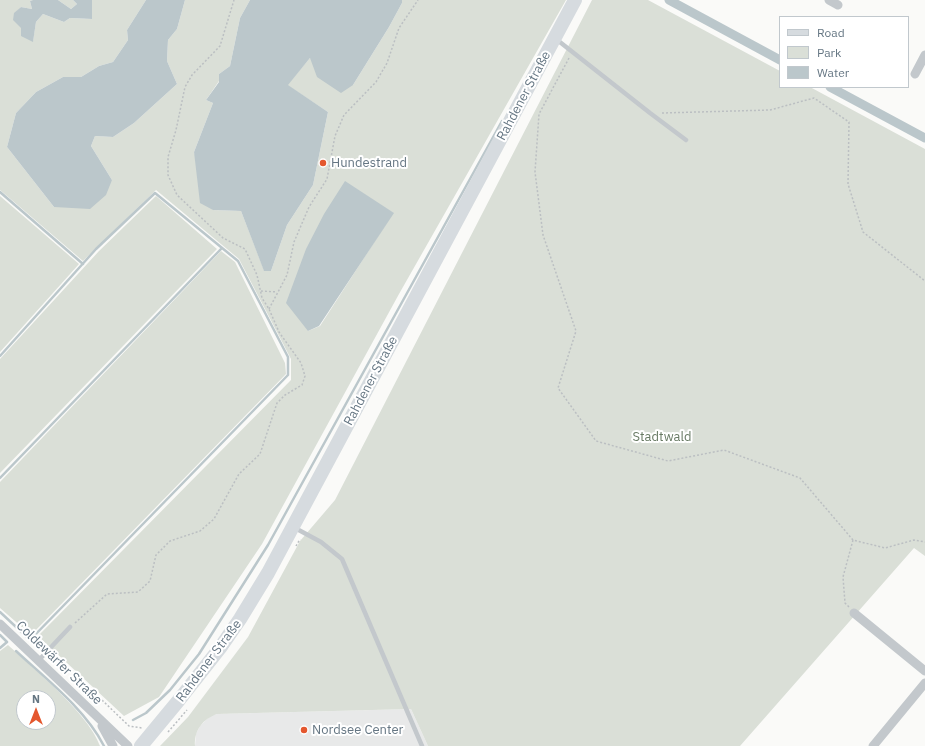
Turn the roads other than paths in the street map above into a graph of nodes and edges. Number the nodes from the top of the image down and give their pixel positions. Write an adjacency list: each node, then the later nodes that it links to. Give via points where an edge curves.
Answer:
1 (575, 0): 4 (main road, Rahdener Straße)
2 (829, 0): 3 (street)
3 (838, 5)
4 (555, 37): 7 (lane); 8 (main road, Rahdener Straße)
5 (925, 55): 6 (street)
6 (915, 74)
7 (686, 140)
8 (293, 527): 16 (main road, Rahdener Straße, via 240,619); 19 (lane, via 321,542 342,559)
9 (854, 613): 13 (street)
10 (0, 624): 12 (street, Coldewärfer Straße)
11 (70, 627): 12 (lane)
12 (39, 660): 15 (street, Coldewärfer Straße)
13 (925, 671)
14 (925, 683): 20 (street)
15 (100, 721): 17 (street, Coldewärfer Straße); 18 (street, Coldewärfer Straße)
16 (146, 741)
17 (113, 746)
18 (128, 746)
19 (422, 746)
20 (873, 746)

